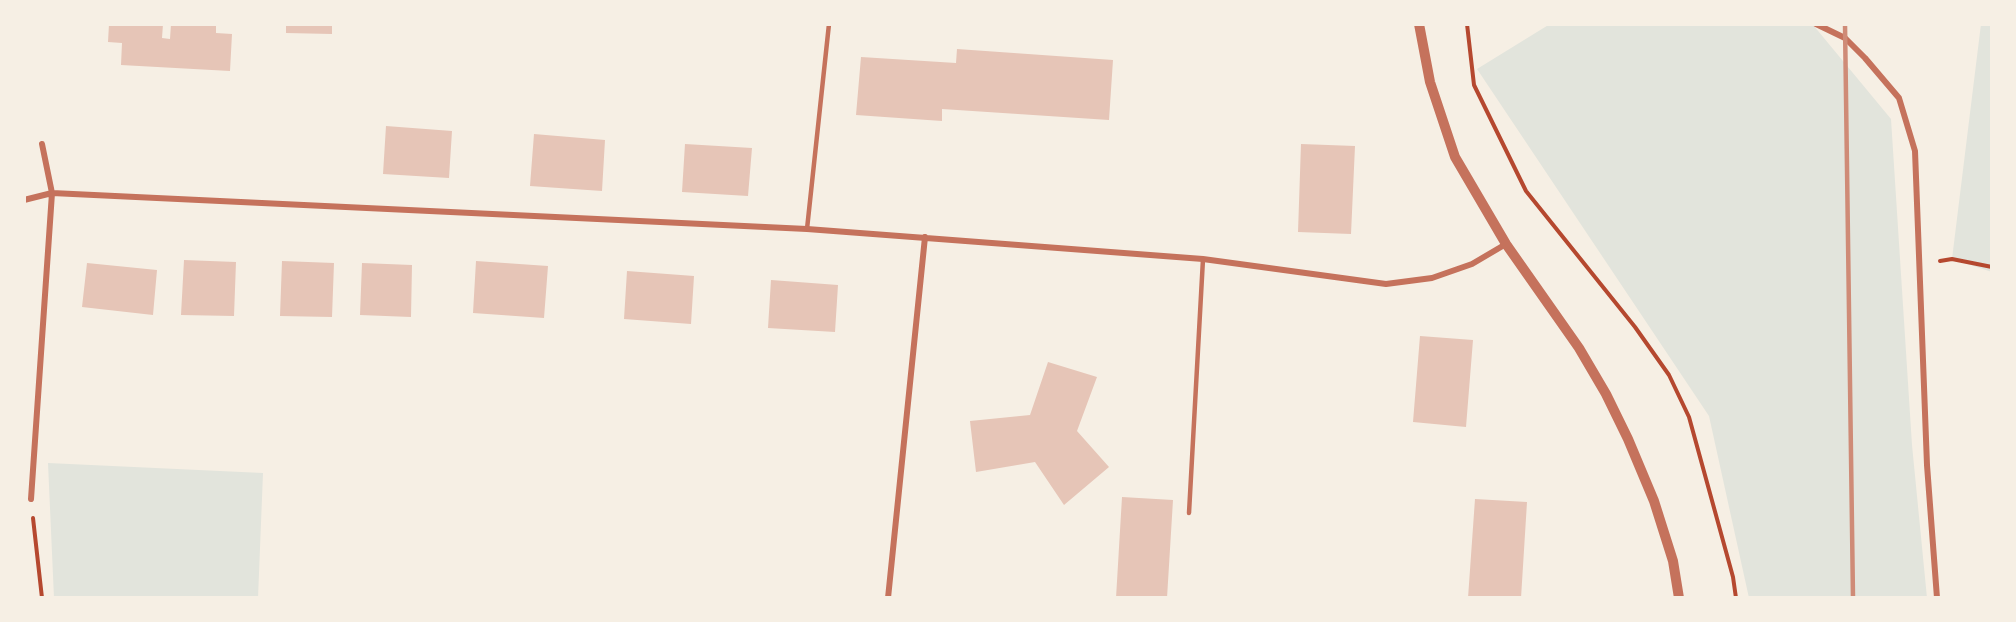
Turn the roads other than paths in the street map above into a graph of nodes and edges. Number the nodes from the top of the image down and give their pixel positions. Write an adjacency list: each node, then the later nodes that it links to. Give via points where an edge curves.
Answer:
1 (829, 24): 7 (lane)
2 (1419, 24): 9 (street, via 1430,82 1455,157)
3 (1816, 24): 15 (street, via 1845,38 1899,98 1915,151 1927,465)
4 (42, 144): 5 (street)
5 (52, 193): 6 (street); 7 (street); 11 (street)
6 (24, 200)
7 (807, 229): 8 (street)
8 (925, 237): 10 (street); 13 (street)
9 (1506, 244): 10 (street, via 1472,264 1432,278 1386,284); 14 (street, via 1579,348 1611,403 1654,501 1673,561)
10 (1203, 259): 12 (lane)
11 (27, 499)
12 (1189, 513)
13 (888, 598)
14 (1679, 598)
15 (1937, 598)

